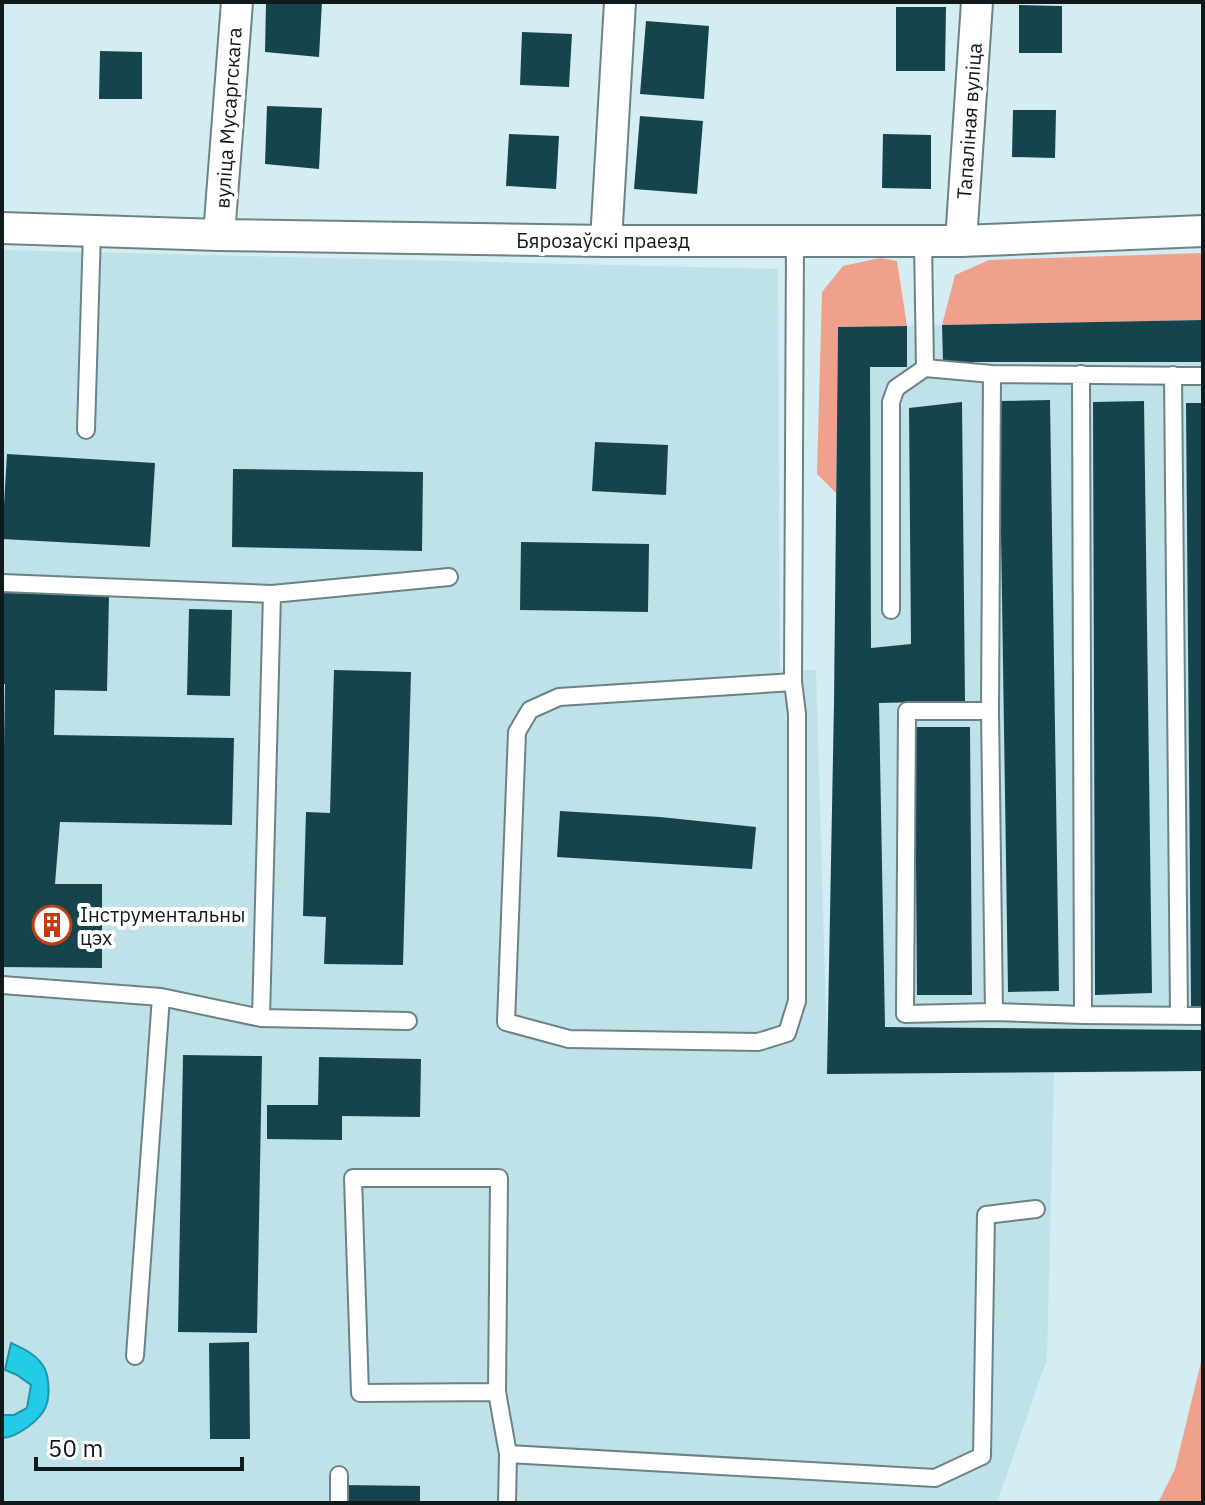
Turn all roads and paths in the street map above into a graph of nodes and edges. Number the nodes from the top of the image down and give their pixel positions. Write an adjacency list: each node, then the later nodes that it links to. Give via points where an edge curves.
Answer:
1 (237, 2): 7 (street, вуліца Мусаргскага)
2 (620, 2): 8 (street)
3 (977, 2): 11 (street, Тапаліная вуліца)
4 (2, 228): 5 (street, Бярозаўскі праезд)
5 (92, 231): 7 (street, Бярозаўскі праезд); 17 (lane)
6 (1203, 231): 11 (street, Бярозаўскі праезд)
7 (219, 235): 8 (street, Бярозаўскі праезд)
8 (606, 241): 9 (street, Бярозаўскі праезд)
9 (795, 241): 10 (street, Бярозаўскі праезд); 22 (lane)
10 (923, 241): 11 (street, Бярозаўскі праезд); 12 (lane)
11 (961, 241)
12 (925, 368): 13 (lane); 21 (lane, via 896,388 891,402)
13 (992, 374): 14 (lane); 23 (lane)
14 (1081, 374): 15 (lane); 27 (lane)
15 (1173, 375): 16 (lane); 28 (lane)
16 (1203, 376)
17 (86, 430)
18 (449, 577): 20 (lane)
19 (2, 583): 20 (lane)
20 (272, 594): 30 (lane)
21 (891, 610)
22 (793, 682): 22 (lane, via 559,697 530,710 517,732 506,1022 569,1039 758,1042 787,1033 797,1001)
23 (990, 711): 26 (lane); 26 (lane, via 907,711 905,1014)
24 (2, 985): 25 (lane)
25 (161, 997): 30 (lane); 33 (lane)
26 (994, 1012): 27 (lane)
27 (1083, 1015): 28 (lane)
28 (1179, 1015): 29 (lane)
29 (1203, 1016)
30 (261, 1018): 31 (lane)
31 (408, 1021)
32 (1036, 1209): 35 (lane, via 986,1215 982,1456 935,1478)
33 (135, 1356)
34 (497, 1392): 34 (lane, via 360,1393 353,1178 499,1178); 35 (lane)
35 (508, 1454): 38 (lane)
36 (339, 1475): 37 (lane)
37 (339, 1503)
38 (507, 1503)

